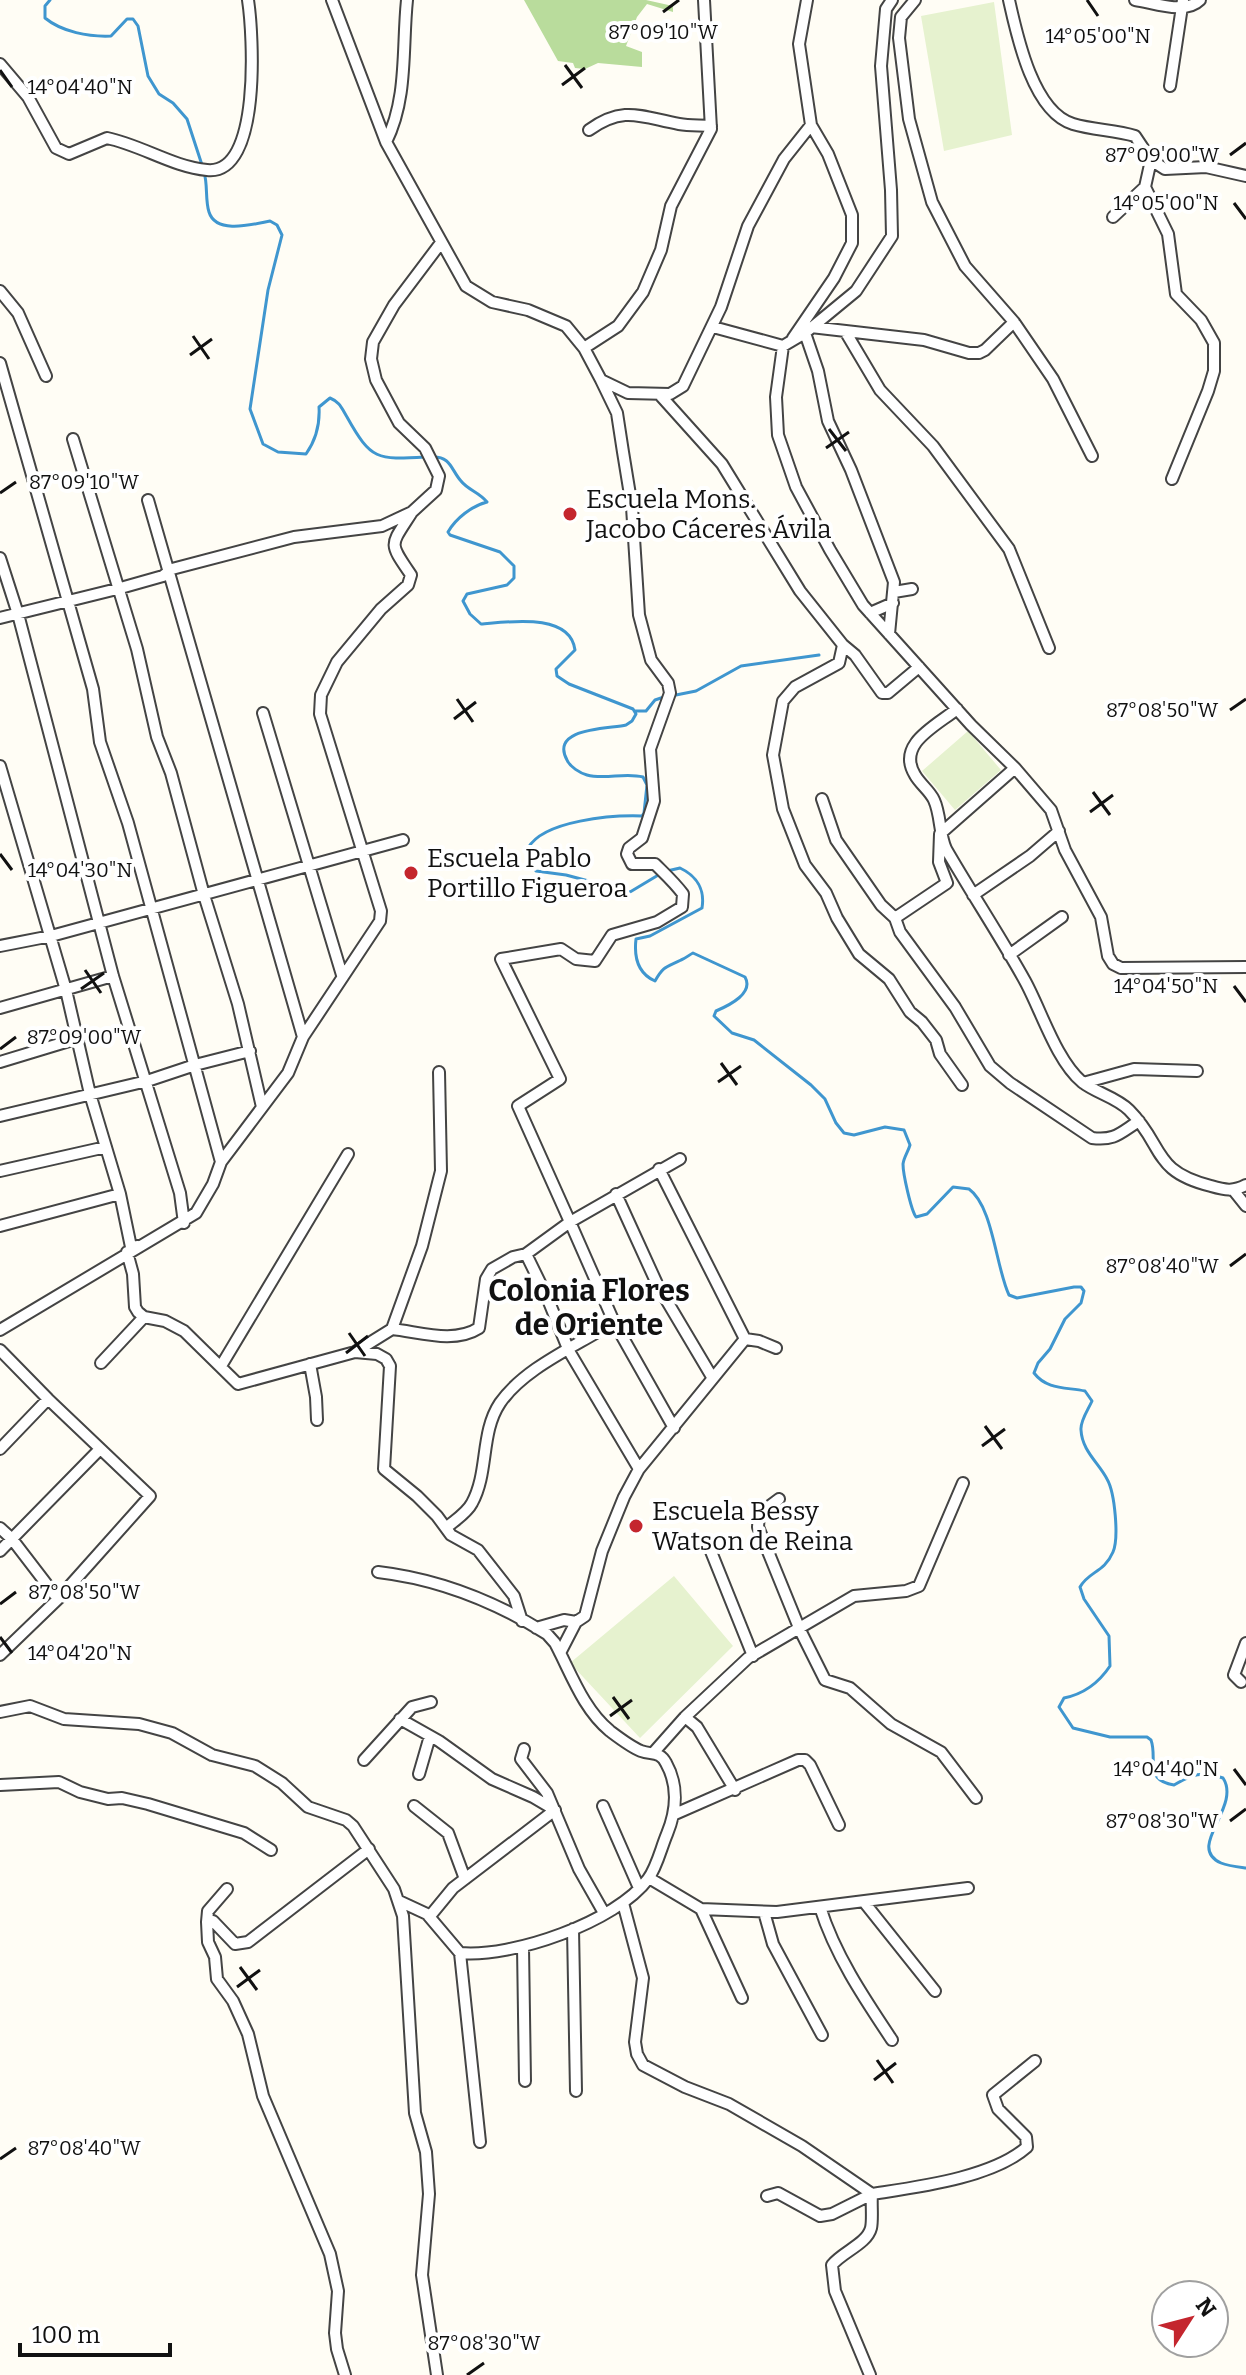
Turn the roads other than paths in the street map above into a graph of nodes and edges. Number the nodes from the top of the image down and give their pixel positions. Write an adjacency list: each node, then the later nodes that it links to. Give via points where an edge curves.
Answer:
1 (248, 0): 12 (street, via 252,76 245,134 234,158 210,171 107,138 62,152)
2 (332, 0): 17 (street)
3 (407, 0): 17 (street, via 402,99)
4 (704, 0): 15 (street)
5 (807, 0): 14 (street, via 799,44)
6 (892, 0): 26 (street, via 886,9 881,66 892,236 856,291)
7 (915, 0): 24 (street, via 901,17 899,38 909,119 932,202 965,266)
8 (1009, 0): 18 (street, via 1017,36 1044,103 1073,125 1135,136)
9 (1138, 0): 11 (street)
10 (1200, 0): 11 (street, via 1194,6)
11 (1183, 4): 13 (street)
12 (0, 64)
13 (1170, 86)
14 (811, 125): 25 (street, via 784,159 748,226); 28 (street, via 852,215 852,243)
15 (711, 126): 16 (street, via 631,113 605,119); 29 (street, via 671,206 661,250 643,292 618,326)
16 (589, 130)
17 (386, 142): 22 (street)
18 (1151, 160): 19 (street, via 1165,169 1206,167); 20 (street)
19 (1246, 176)
20 (1145, 187): 21 (street); 36 (street, via 1168,234 1176,294 1214,343 1208,391)
21 (1113, 217)
22 (440, 244): 29 (street, via 466,286 492,302 557,322); 38 (street, via 394,305 371,348 372,369 399,423 437,470 438,486)
23 (0, 291): 31 (street, via 18,313)
24 (1014, 322): 27 (street, via 979,353); 35 (street, via 1053,379)
25 (713, 327): 28 (street); 33 (street, via 683,386)
26 (808, 330): 27 (street); 28 (street); 43 (street, via 828,421 894,582)
27 (845, 331): 50 (street, via 880,390 933,446 1009,549)
28 (787, 344): 45 (street, via 776,397 778,435 803,499)
29 (584, 348): 32 (street)
30 (0, 363): 44 (street)
31 (46, 376)
32 (601, 380): 33 (street, via 628,393); 102 (street, via 617,413 632,507 639,615 651,660 668,683 669,697 650,749 654,801 642,838 627,854 632,864 655,864 683,894 682,907 657,922 612,935 595,961 576,959 561,949 501,961 560,1079 518,1106)
33 (660, 395): 49 (street, via 722,464 800,591)
34 (73, 439): 41 (street)
35 (1092, 456)
36 (1172, 479)
37 (148, 500): 40 (street)
38 (412, 512): 40 (street, via 378,527 294,537); 60 (street, via 393,547 410,582 337,662 321,695 320,714)
39 (0, 558): 46 (street)
40 (167, 572): 41 (street); 62 (street)
41 (117, 589): 44 (street); 63 (street)
42 (912, 589): 43 (street)
43 (893, 597): 45 (street); 48 (street)
44 (67, 602): 46 (street); 65 (street, via 93,689 100,742)
45 (870, 613): 48 (street)
46 (18, 614): 47 (street); 68 (street)
47 (0, 618)
48 (889, 634): 51 (street)
49 (843, 645): 51 (street, via 882,693); 86 (street, via 839,663 795,687 783,701 773,755 783,809 805,865 859,954 889,979 936,1040)
50 (1049, 648)
51 (919, 667): 52 (street)
52 (957, 709): 55 (street); 58 (street, via 918,738 909,752 916,778 934,801)
53 (263, 713): 61 (street)
54 (0, 766): 69 (street)
55 (1015, 768): 57 (street, via 1051,810); 58 (street)
56 (822, 799): 67 (street, via 836,840)
57 (1059, 831): 64 (street); 72 (street, via 1101,917 1113,964)
58 (940, 834): 64 (street); 67 (street, via 939,862 947,883)
59 (403, 840): 60 (street)
60 (361, 850): 61 (street); 73 (street, via 381,911 372,935)
61 (307, 866): 62 (street); 73 (street)
62 (256, 881): 63 (street); 77 (street)
63 (204, 895): 65 (street); 79 (street)
64 (973, 895): 71 (street)
65 (151, 908): 68 (street); 81 (street)
66 (1062, 917): 71 (street)
67 (895, 918): 90 (street, via 990,1066 1010,1083 1092,1138 1107,1140)
68 (100, 922): 69 (street); 74 (street)
69 (51, 936): 70 (street); 75 (street)
70 (0, 946)
71 (1009, 955): 85 (street, via 1043,1024)
72 (1246, 967)
73 (342, 975): 77 (street)
74 (113, 976): 75 (street); 84 (street)
75 (66, 990): 76 (street); 78 (street)
76 (0, 1008)
77 (303, 1037): 88 (street, via 288,1073)
78 (79, 1038): 80 (street); 87 (street)
79 (250, 1051): 81 (street); 88 (street)
80 (0, 1062)
81 (195, 1065): 84 (street); 94 (street)
82 (1197, 1071): 85 (street, via 1134,1069)
83 (439, 1072): 110 (street, via 441,1171 422,1246)
84 (147, 1081): 87 (street); 103 (street)
85 (1083, 1083): 90 (street, via 1128,1108)
86 (962, 1085)
87 (90, 1094): 89 (street); 91 (street)
88 (262, 1107): 94 (street)
89 (0, 1116)
90 (1139, 1121): 98 (street, via 1172,1170 1188,1181)
91 (106, 1147): 96 (street); 99 (street)
92 (348, 1154): 119 (street)
93 (680, 1159): 95 (street)
94 (221, 1162): 103 (street, via 196,1213)
95 (659, 1169): 100 (street); 112 (street)
96 (0, 1171)
97 (1246, 1185): 98 (street)
98 (1234, 1191): 101 (street)
99 (120, 1194): 104 (street); 105 (street, via 131,1247)
100 (616, 1194): 102 (street); 120 (street, via 658,1286)
101 (1246, 1206)
102 (570, 1222): 107 (street); 109 (street)
103 (184, 1223): 105 (street)
104 (0, 1226)
105 (138, 1246): 106 (street)
106 (127, 1252): 108 (street, via 135,1307); 111 (street)
107 (526, 1254): 110 (street, via 492,1269 479,1328 466,1336); 115 (street)
108 (144, 1317): 117 (street); 119 (street, via 184,1331)
109 (614, 1322): 115 (street); 123 (street)
110 (392, 1329): 116 (street)
111 (0, 1330)
112 (745, 1339): 113 (street); 120 (street)
113 (776, 1348)
114 (0, 1350): 121 (street)
115 (569, 1351): 126 (street); 130 (street, via 521,1379 499,1405 471,1506)
116 (355, 1352): 118 (street); 130 (street, via 377,1354 390,1366 384,1469)
117 (101, 1363)
118 (310, 1364): 119 (street, via 238,1384); 122 (street)
119 (221, 1366)
120 (712, 1377): 123 (street)
121 (48, 1399): 124 (street); 125 (street)
122 (317, 1420)
123 (674, 1428): 126 (street)
124 (0, 1449)
125 (100, 1449): 131 (street); 135 (street, via 150,1496)
126 (639, 1469): 137 (street, via 602,1551 585,1616)
127 (963, 1483): 139 (street, via 919,1586 860,1594)
128 (779, 1499): 139 (street, via 757,1520)
129 (0, 1528): 131 (street)
130 (446, 1528): 136 (street, via 478,1550 514,1596)
131 (12, 1539): 133 (street); 135 (street)
132 (710, 1549): 143 (street)
133 (0, 1551)
134 (378, 1572): 136 (street, via 435,1582)
135 (58, 1599): 142 (street)
136 (522, 1621): 138 (street)
137 (576, 1622): 138 (street); 141 (street)
138 (536, 1628): 141 (street)
139 (800, 1630): 143 (street); 156 (street, via 825,1680 850,1688 891,1724 941,1752)
140 (1246, 1643): 144 (street, via 1234,1675)
141 (560, 1653): 151 (street, via 596,1717 640,1751)
142 (0, 1655)
143 (753, 1656): 147 (street)
144 (1241, 1682)
145 (431, 1702): 148 (street, via 412,1707)
146 (0, 1712): 162 (street, via 30,1706 64,1719 139,1724 172,1733 212,1755 255,1766 308,1807 346,1820)
147 (685, 1717): 151 (street); 155 (street, via 697,1727)
148 (400, 1719): 149 (street); 152 (street)
149 (430, 1736): 153 (street); 159 (street, via 492,1779)
150 (524, 1749): 159 (street, via 521,1759)
151 (654, 1752): 160 (street, via 669,1768)
152 (364, 1760)
153 (419, 1774)
154 (0, 1785): 163 (street, via 59,1782 80,1792 148,1804 244,1833)
155 (735, 1790): 160 (street); 161 (street, via 805,1760)
156 (976, 1798)
157 (414, 1806): 165 (street, via 448,1833)
158 (603, 1806): 166 (street)
159 (555, 1810): 165 (street); 175 (street)
160 (675, 1814): 164 (street)
161 (839, 1825)
162 (369, 1849): 169 (street); 177 (street, via 248,1942 235,1944 213,1921)
163 (271, 1850)
164 (649, 1878): 166 (street); 173 (street)
165 (465, 1879): 176 (street)
166 (639, 1888): 171 (street)
167 (968, 1888): 170 (street)
168 (227, 1889): 177 (street, via 208,1911)
169 (399, 1901): 176 (street); 192 (street, via 415,2113 426,2152 429,2194 422,2275)
170 (864, 1902): 172 (street); 181 (street)
171 (623, 1903): 175 (street); 189 (street, via 643,1978 635,2042 643,2065 729,2104)
172 (820, 1907): 174 (street); 184 (street, via 828,1934)
173 (701, 1909): 174 (street); 182 (street)
174 (764, 1912): 183 (street, via 773,1944)
175 (604, 1913): 178 (street)
176 (430, 1916): 180 (street)
177 (207, 1922): 191 (street, via 217,1979 248,2034 277,2134 330,2254 338,2291 335,2333)
178 (573, 1929): 179 (street); 187 (street)
179 (523, 1947): 180 (street); 186 (street)
180 (460, 1953): 188 (street)
181 (935, 1991)
182 (742, 1998)
183 (822, 2035)
184 (892, 2040)
185 (1035, 2061): 189 (street, via 993,2095 998,2109 1026,2137 1027,2147 947,2182)
186 (525, 2081)
187 (576, 2091)
188 (480, 2142)
189 (872, 2194): 190 (street, via 820,2216 778,2193); 193 (street, via 871,2229 832,2265 835,2291)
190 (767, 2196)
191 (345, 2375)
192 (437, 2375)
193 (870, 2375)

